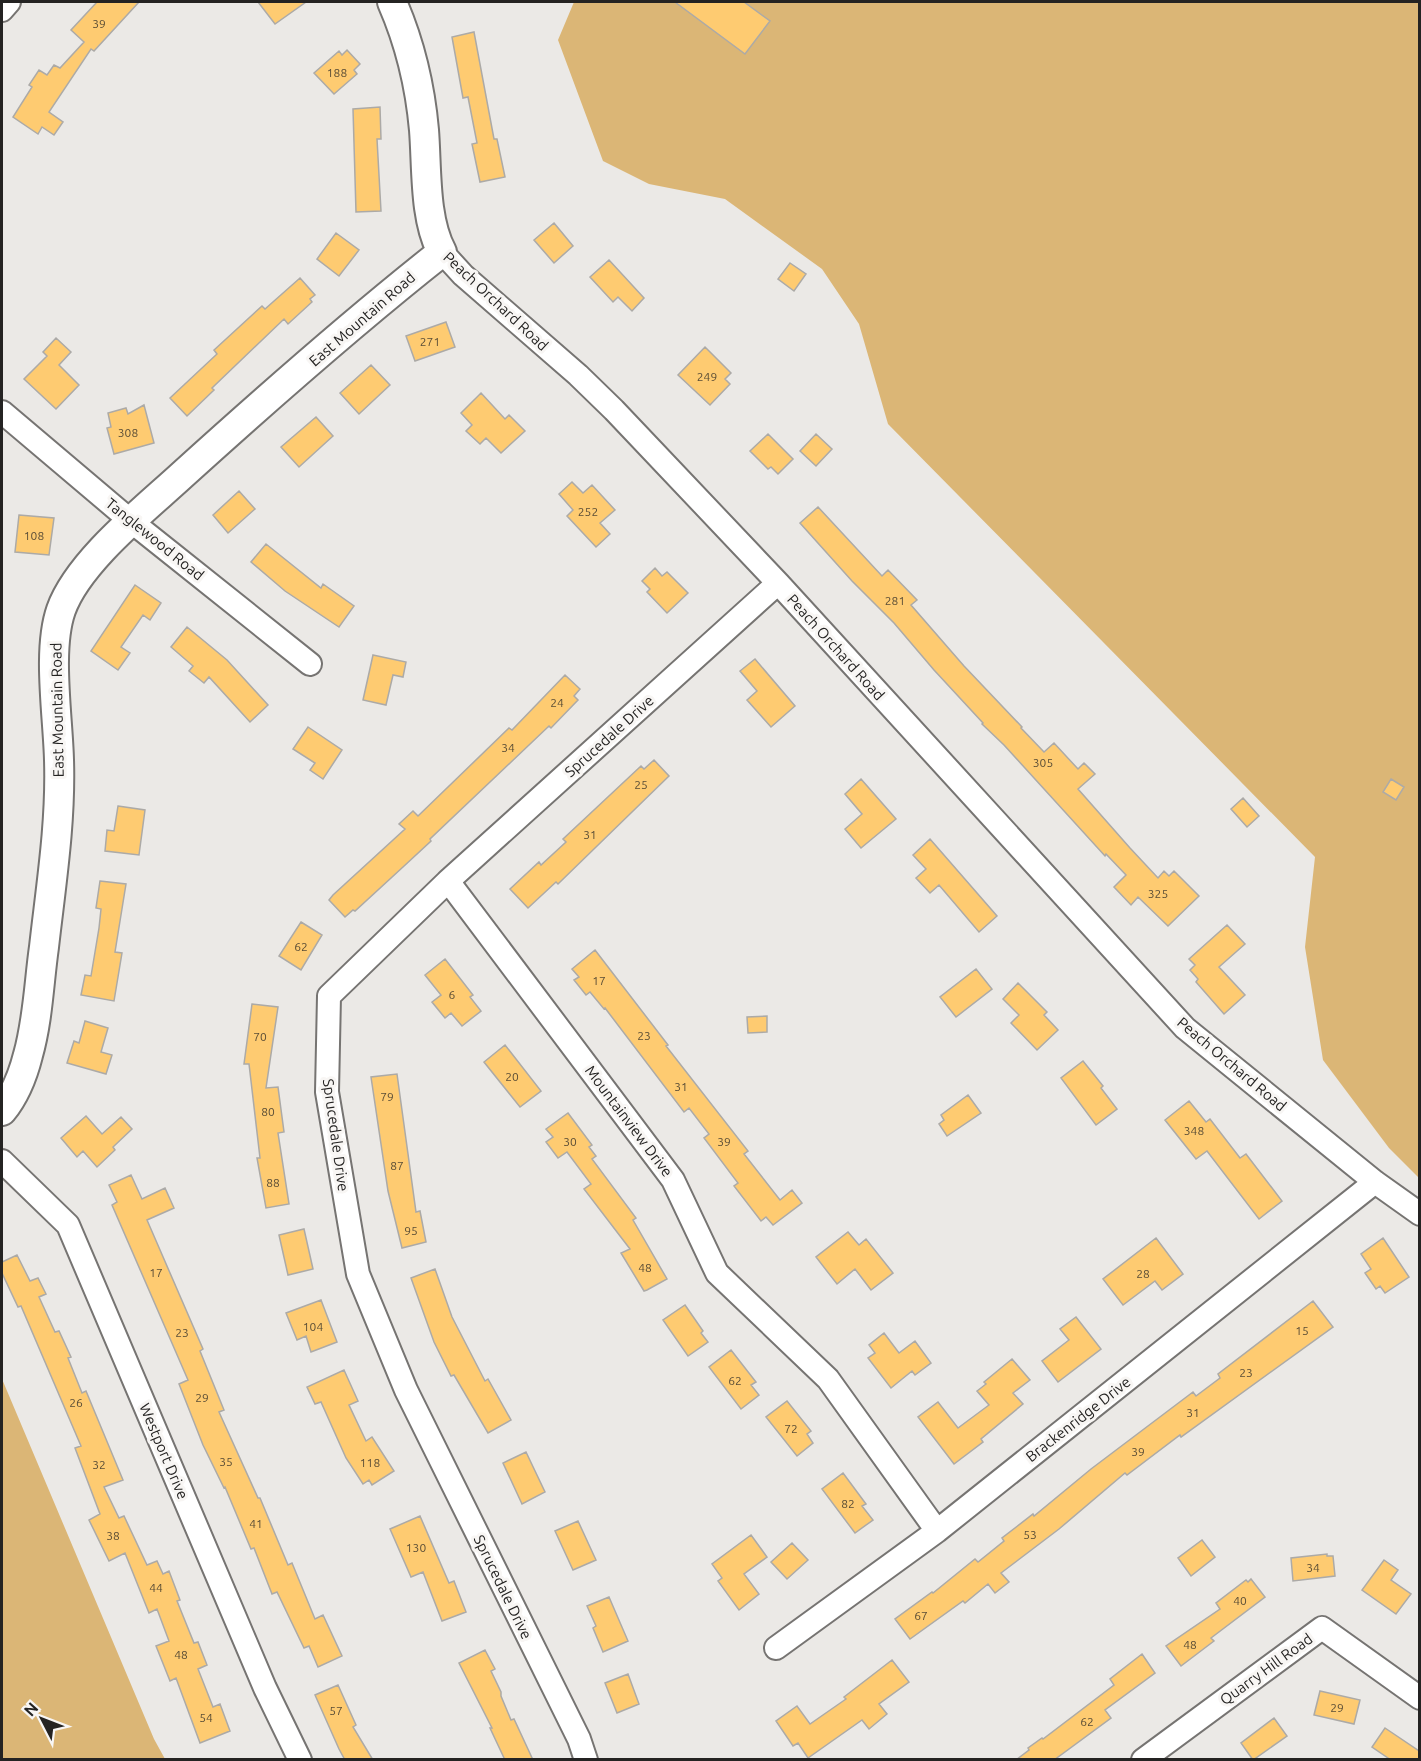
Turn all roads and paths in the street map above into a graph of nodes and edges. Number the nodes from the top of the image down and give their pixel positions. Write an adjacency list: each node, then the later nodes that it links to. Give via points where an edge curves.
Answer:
1 (9, 2): 3 (street)
2 (392, 2): 4 (street, Peach Orchard Road, via 416,74 430,214)
3 (2, 10)
4 (442, 252): 6 (street, East Mountain Road, via 249,416); 7 (street, Peach Orchard Road, via 598,394)
5 (2, 412): 6 (street, Tanglewood Road)
6 (132, 522): 8 (street, Tanglewood Road); 10 (street, East Mountain Road, via 76,583 58,621 54,662 59,767 56,847 32,1040 18,1085)
7 (778, 583): 9 (street, Sprucedale Drive); 12 (street, Peach Orchard Road, via 1185,1028)
8 (310, 664)
9 (448, 881): 14 (street, Mountainview Drive, via 673,1180 717,1273 828,1380); 18 (street, Sprucedale Drive, via 329,996 327,1092 358,1274 406,1390)
10 (2, 1111)
11 (2, 1161): 17 (street, Westport Drive, via 68,1225 260,1677)
12 (1375, 1182): 13 (street, Peach Orchard Road); 14 (street, Brackenridge Drive)
13 (1419, 1214)
14 (937, 1531): 15 (street, Brackenridge Drive)
15 (776, 1648)
16 (1419, 1698): 19 (street, Quarry Hill Road, via 1322,1628)
17 (300, 1760)
18 (586, 1760)
19 (1143, 1760)

